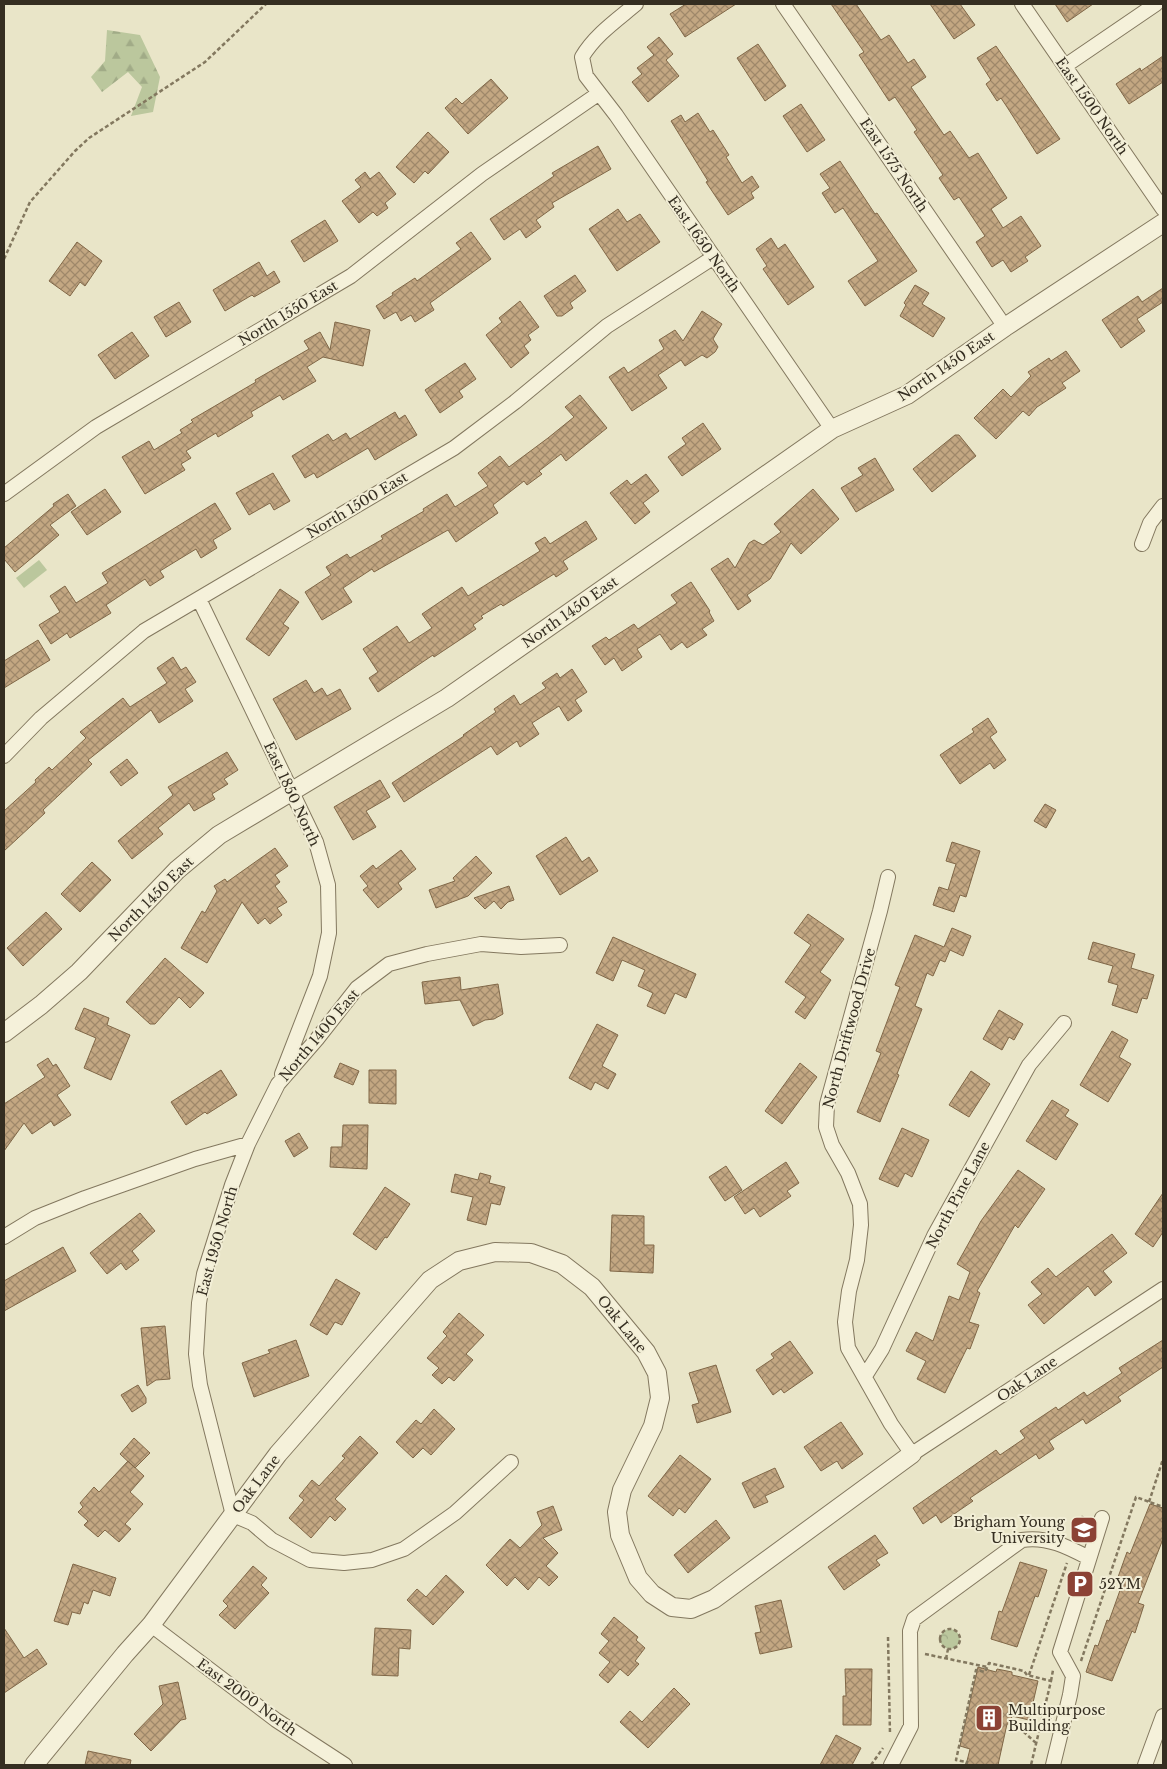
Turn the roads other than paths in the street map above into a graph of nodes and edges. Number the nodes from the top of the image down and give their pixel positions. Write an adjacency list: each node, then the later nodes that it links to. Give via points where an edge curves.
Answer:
1 (636, 4): 6 (street, East 1650 North, via 594,39 582,57 586,76)
2 (783, 4): 10 (street, East 1575 North)
3 (1022, 4): 5 (street, East 1500 North)
4 (1156, 4): 5 (street)
5 (1064, 66): 7 (street, East 1500 North)
6 (598, 94): 9 (street, East 1650 North); 12 (street, North 1550 East, via 482,174 351,276 96,427)
7 (1163, 209)
8 (1163, 223): 10 (street, North 1450 East)
9 (714, 257): 11 (street, East 1650 North); 15 (street, North 1500 East, via 607,326 454,448)
10 (1005, 327): 11 (street, North 1450 East, via 907,395)
11 (832, 429): 17 (street, North 1450 East, via 447,698)
12 (4, 494)
13 (1163, 506): 14 (street, via 1150,524)
14 (1142, 544)
15 (199, 599): 16 (street, North 1500 East, via 144,631 41,718); 17 (street, East 1850 North)
16 (4, 756)
17 (291, 791): 21 (street, North 1450 East, via 219,835 177,870 79,972); 22 (street, East 1850 North, via 316,842 328,885 329,934 320,976)
18 (888, 877): 26 (street, North Driftwood Drive, via 827,1104 826,1128 860,1204 857,1260 845,1322 848,1348)
19 (560, 944): 22 (street, North 1400 East, via 481,944 388,964 358,988)
20 (1064, 1023): 26 (street, North Pine Lane, via 1029,1065 934,1236 882,1349)
21 (4, 1033)
22 (278, 1084): 23 (street, North 1400 East)
23 (248, 1144): 24 (street, via 85,1198 35,1218); 29 (street, East 1950 North, via 204,1274 196,1327 200,1385)
24 (4, 1237)
25 (1163, 1289): 27 (street, Oak Lane)
26 (865, 1376): 27 (street, North Driftwood Drive, via 891,1424)
27 (912, 1454): 29 (street, Oak Lane, via 714,1599 691,1609 672,1607 652,1594 638,1578 620,1535 617,1512 622,1490 653,1426 660,1398 657,1373 646,1352 592,1287 562,1264 532,1253 495,1252 459,1261 430,1280 278,1454)
28 (511, 1462): 29 (street, via 455,1513 404,1549 372,1560 344,1563 310,1560 272,1540 252,1523)
29 (233, 1515): 32 (street, Oak Lane)
30 (1102, 1518): 31 (street)
31 (1089, 1558): 36 (street, via 1042,1539 1022,1540 914,1619 910,1631 911,1726); 37 (street, via 1060,1652 1073,1676)
32 (150, 1625): 34 (street, Oak Lane); 35 (street, East 2000 North, via 276,1720)
33 (1163, 1716): 38 (street)
34 (34, 1765)
35 (345, 1765)
36 (891, 1765)
37 (1053, 1765)
38 (1144, 1765)

